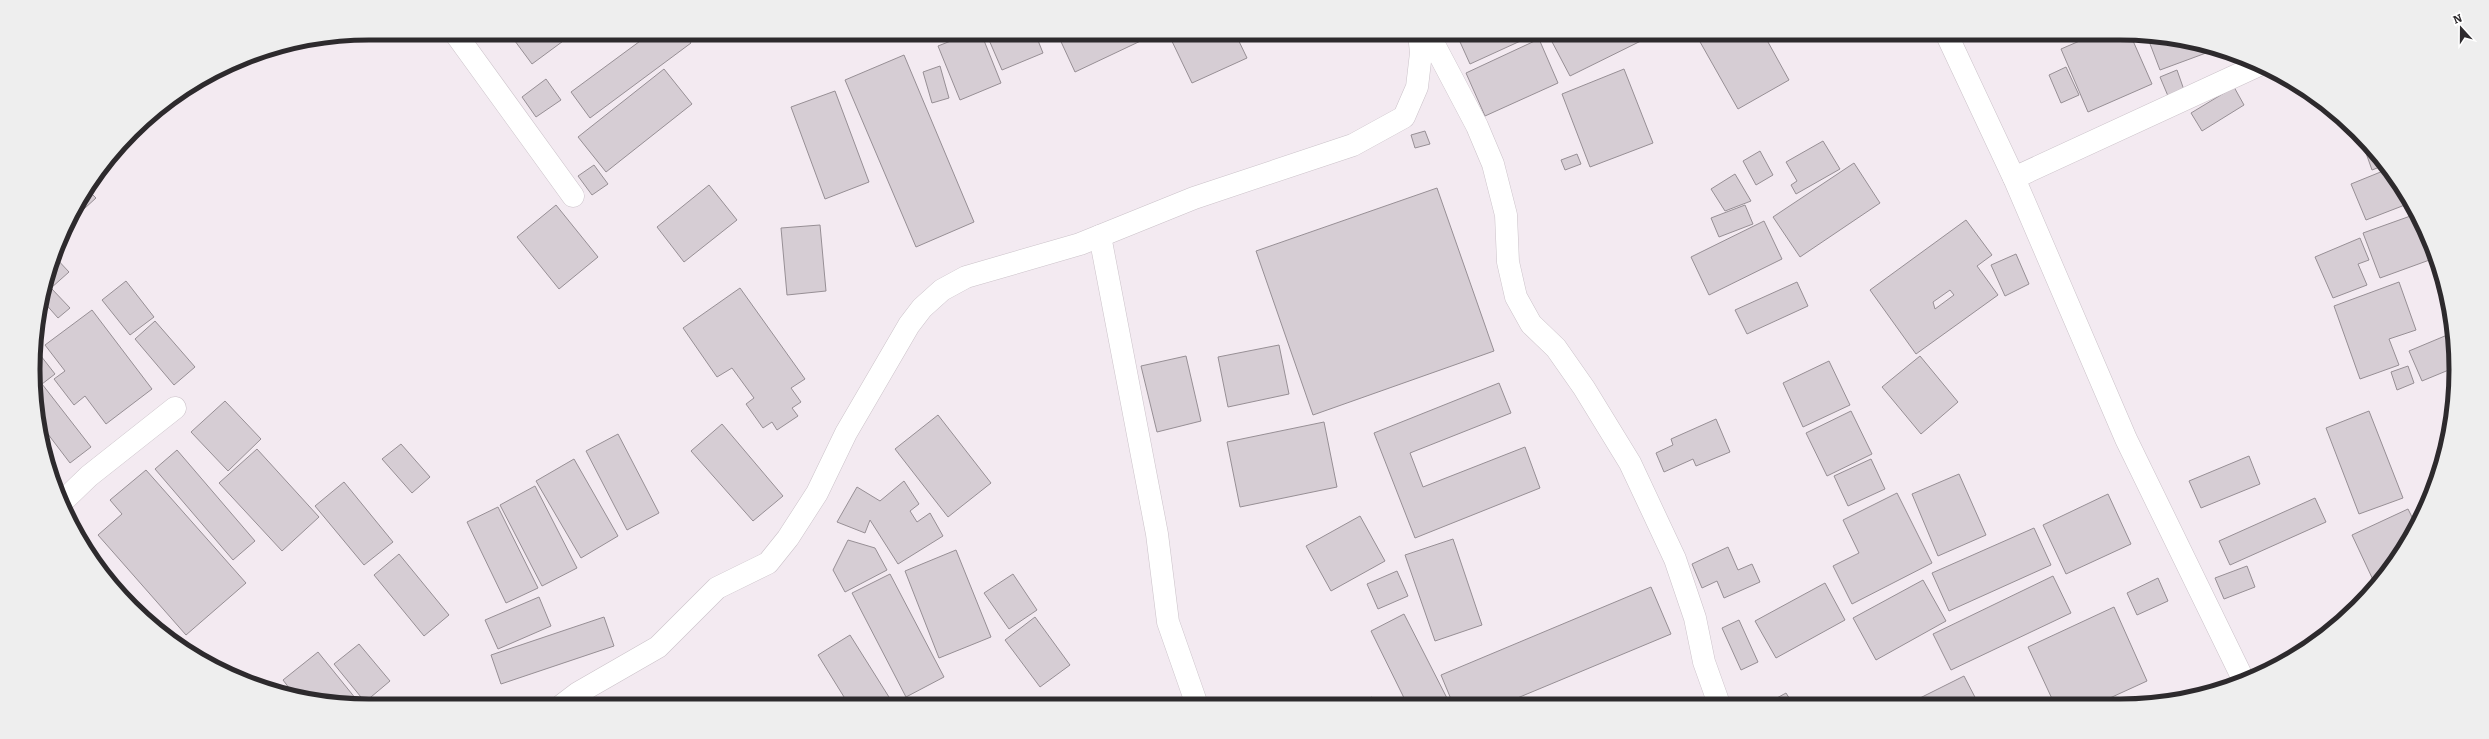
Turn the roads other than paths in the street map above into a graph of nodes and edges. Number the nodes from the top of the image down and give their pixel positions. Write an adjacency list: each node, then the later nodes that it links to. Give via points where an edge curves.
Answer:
1 (460, 40): 7 (street)
2 (1420, 40): 8 (street, via 1421,53 1417,87 1404,116 1353,145 1194,198)
3 (1432, 40): 14 (street, via 1477,126 1493,164 1506,215 1508,262 1516,298 1531,324 1556,348 1584,388 1630,463 1674,559 1695,618 1704,662)
4 (1949, 40): 6 (street)
5 (2253, 68): 6 (street)
6 (2014, 178): 11 (street, via 2126,439)
7 (573, 196)
8 (1100, 236): 12 (street, via 966,277 942,290 922,308 909,325 846,434 817,493 788,538 768,563 717,588 658,647); 13 (street, via 1157,534 1168,622)
9 (175, 408): 10 (street, via 89,476)
10 (66, 498)
11 (2241, 676)
12 (570, 699)
13 (1195, 699)
14 (1717, 699)

